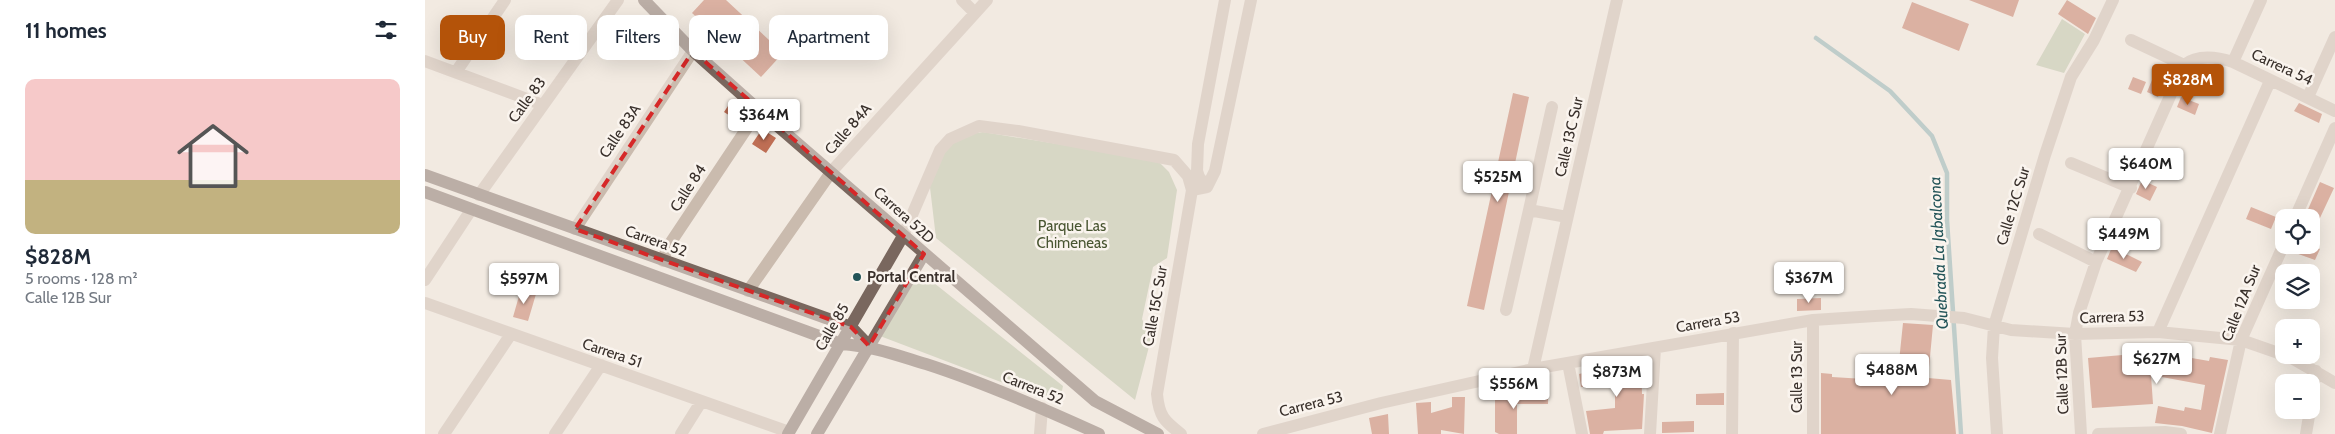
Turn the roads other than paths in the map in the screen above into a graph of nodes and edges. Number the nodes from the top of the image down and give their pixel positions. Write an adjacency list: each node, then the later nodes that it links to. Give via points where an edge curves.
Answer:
1 (505, 0): 20 (street)
2 (618, 0): 23 (street, Calle 83)
3 (643, 0): 14 (main road, Carrera 52D)
4 (961, 0): 11 (street)
5 (987, 0): 11 (street, Calle 84A)
6 (1225, 0): 28 (street)
7 (1251, 0): 33 (street, via 1215,171)
8 (1617, 0): 41 (street, Calle 13C Sur)
9 (2113, 0): 54 (street, Calle 12C Sur, via 2095,40 2071,77)
10 (2261, 0): 18 (street)
11 (975, 13): 31 (street, Calle 84A)
12 (2335, 37): 22 (street)
13 (2131, 40): 19 (street)
14 (689, 47)
15 (689, 57): 42 (street, Calle 83A)
16 (703, 60): 25 (main road, Carrera 52D)
17 (425, 61): 20 (street)
18 (2233, 62): 19 (street, Carrera 54, via 2219,58 2192,59); 21 (street, Carrera 54)
19 (2184, 65): 34 (street, Calle 12B Sur)
20 (456, 72): 23 (street)
21 (2270, 81): 22 (street, Carrera 54); 56 (street)
22 (2308, 97): 26 (street, Carrera 54)
23 (543, 105): 37 (street, Calle 83)
24 (1552, 107): 40 (street)
25 (759, 110): 31 (main road, Carrera 52D); 47 (street, Calle 84, via 667,248)
26 (2335, 111)
27 (2335, 128): 38 (street)
28 (1198, 144): 29 (street, via 1184,158); 33 (street, via 1197,171)
29 (1174, 160): 35 (street, via 1188,176); 44 (street, via 979,126 950,139 940,150)
30 (2071, 163): 34 (street)
31 (832, 171): 44 (main road, Carrera 52D); 50 (street, Calle 84A)
32 (425, 175): 37 (main road, Carrera 52)
33 (1207, 187): 35 (street)
34 (2131, 188): 48 (street, Calle 12B Sur)
35 (1192, 190): 81 (street, Calle 15C Sur, via 1157,394 1158,407 1165,422)
36 (425, 192): 39 (main road, Carrera 52)
37 (479, 195): 42 (main road, Carrera 52)
38 (2299, 209)
39 (471, 210): 49 (street); 61 (main road, Carrera 52)
40 (1529, 210): 41 (street); 52 (street)
41 (1567, 217): 66 (street, Calle 13C Sur)
42 (575, 229): 47 (main road, Carrera 52)
43 (2039, 234): 48 (street)
44 (903, 236): 45 (main road, Carrera 52D); 55 (main road, Calle 85)
45 (924, 254): 62 (main road); 80 (main road, Carrera 52D, via 1095,401)
46 (2280, 254): 60 (street, Calle 12A Sur)
47 (663, 261): 50 (main road, Carrera 52)
48 (2096, 262): 59 (street, Calle 12B Sur)
49 (425, 280)
50 (748, 291): 55 (main road, Carrera 52)
51 (425, 303): 57 (street, Carrera 51)
52 (1506, 310)
53 (1813, 320): 54 (street, Carrera 53, via 1911,314 1964,318); 58 (street, Carrera 53); 86 (street, Calle 13 Sur)
54 (1994, 326): 59 (street, Carrera 53); 87 (street, Calle 12C Sur, via 1992,358)
55 (851, 327): 61 (main road, Calle 85); 62 (main road, Carrera 52)
56 (2158, 332): 59 (street, Carrera 53); 60 (street, Carrera 53)
57 (511, 334): 65 (street, Carrera 51); 74 (street)
58 (1733, 334): 63 (street, Carrera 53); 85 (street)
59 (2075, 334): 88 (street, Calle 12B Sur)
60 (2241, 340): 67 (street, Carrera 53, via 2289,357); 91 (street, Calle 12A Sur)
61 (841, 344): 62 (main road, Carrera 52); 73 (main road, Calle 85)
62 (869, 346): 71 (main road, Carrera 52, via 951,372); 77 (main road)
63 (1655, 348): 64 (street, Carrera 53); 84 (street)
64 (1568, 363): 66 (street, Carrera 53); 83 (street)
65 (601, 366): 70 (street, Carrera 51); 75 (street)
66 (1533, 369): 82 (street, Carrera 53, via 1381,403)
67 (2316, 371): 68 (street); 69 (street, Carrera 53)
68 (2315, 374)
69 (2335, 383)
70 (701, 402): 73 (street, Carrera 51); 76 (street)
71 (1042, 408): 78 (street); 79 (main road, Carrera 52)
72 (2308, 419): 92 (street)
73 (788, 433)
74 (444, 434)
75 (555, 434)
76 (681, 434)
77 (817, 434)
78 (1039, 434)
79 (1099, 434)
80 (1158, 434)
81 (1181, 434)
82 (1263, 434)
83 (1582, 434)
84 (1650, 434)
85 (1731, 434)
86 (1813, 434)
87 (1997, 434)
88 (2081, 434)
89 (2098, 434): 90 (street)
90 (2181, 434)
91 (2220, 434)
92 (2306, 434)

